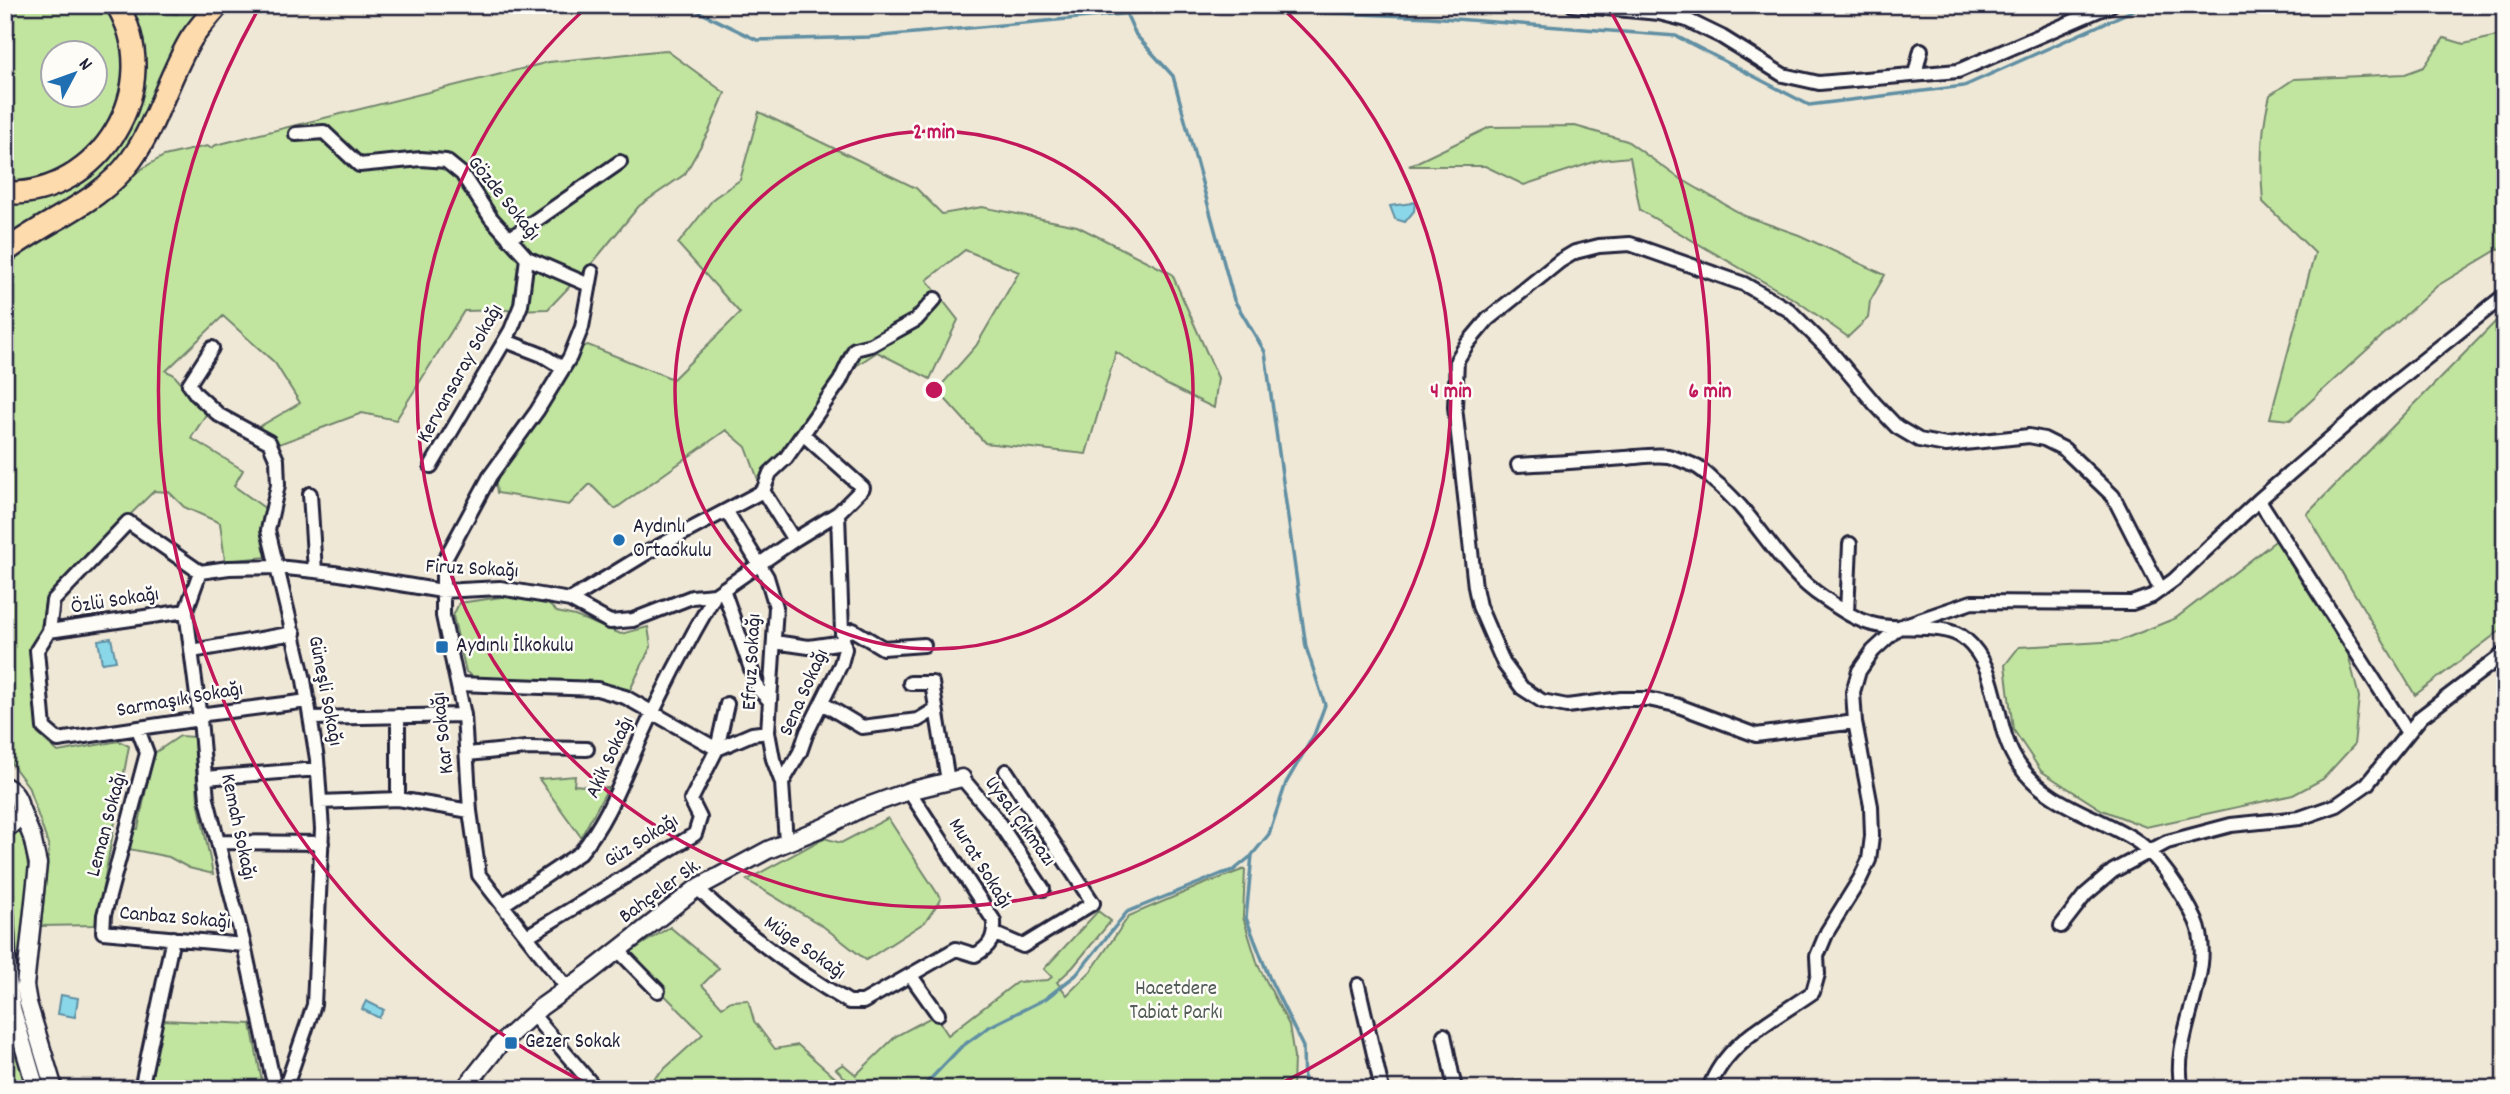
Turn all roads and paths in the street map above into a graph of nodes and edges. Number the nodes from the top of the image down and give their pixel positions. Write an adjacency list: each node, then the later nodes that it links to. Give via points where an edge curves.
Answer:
1 (117, 5): 10 (highway, via 132,46 133,79 127,111 114,137 71,176 36,190)
2 (218, 5): 12 (highway, via 192,38 131,159 98,193)
3 (1573, 5): 5 (street)
4 (2111, 5): 7 (street, via 1958,71)
5 (1587, 6): 7 (street, via 1687,20 1783,75 1801,80 1819,83)
6 (1920, 50): 7 (street)
7 (1915, 74)
8 (296, 134): 11 (street, Gözde Sokağı, via 324,132 359,164 446,161 463,174)
9 (620, 162): 11 (street)
10 (5, 193)
11 (509, 239): 13 (street, Gözde Sokağı)
12 (5, 252)
13 (527, 258): 16 (street, Kervansaray Sokağı, via 522,305); 18 (street, Kar Sokağı, via 591,278 582,327)
14 (2505, 295): 24 (street)
15 (935, 299): 19 (street, via 916,320 855,349 840,382)
16 (506, 341): 18 (street); 21 (street, Kervansaray Sokağı)
17 (212, 348): 30 (street, Güneşli Sokağı, via 189,383 219,415 268,442 277,460 278,485 268,530)
18 (563, 368): 34 (street, Kar Sokağı, via 491,476 443,563)
19 (804, 435): 22 (street, via 770,472); 26 (street, via 863,488)
20 (1518, 465): 38 (street, via 1666,456 1696,466 1727,491 1798,575)
21 (431, 466)
22 (763, 491): 25 (street); 27 (street)
23 (310, 494): 31 (street)
24 (2259, 500): 33 (street); 62 (street)
25 (727, 512): 29 (street, Efruz Sokağı); 36 (street, via 650,551)
26 (838, 513): 27 (street); 42 (street, Sena Sokağı)
27 (794, 540): 29 (street)
28 (1850, 544): 38 (street)
29 (759, 563): 35 (street); 43 (street, Efruz Sokağı, via 776,607)
30 (277, 567): 31 (street, Firuz Sokağı); 32 (street, Firuz Sokağı); 41 (street, Güneşli Sokağı)
31 (315, 571): 34 (street, Firuz Sokağı)
32 (200, 572): 37 (street, Kemah Sokağı); 40 (street, via 128,522 53,601)
33 (2161, 590): 39 (street, via 2132,603 1972,602); 59 (street, via 2109,490 2064,449 2029,436 1946,445 1919,440 1897,427 1810,329 1766,295 1630,244 1575,252 1488,319 1457,360 1455,407 1475,587 1504,664 1522,688 1542,701 1567,706 1648,699 1756,735)
34 (442, 592): 36 (street, Firuz Sokağı, via 500,588); 48 (street, Kar Sokağı)
35 (719, 592): 36 (street, Firuz Sokağı, via 692,597 633,620 610,622); 49 (street, via 758,689); 54 (street, Akik Sokağı)
36 (570, 600)
37 (186, 611): 40 (street, Özlü Sokağı); 45 (street, Kemah Sokağı)
38 (1847, 613): 39 (street, via 1875,625)
39 (1899, 627): 59 (street, via 1859,671 1853,692); 81 (street, via 1950,631 1964,638 1979,654 1990,678 2006,740 2019,765 2064,805)
40 (49, 631): 60 (street, Sarmaşık Sokağı, via 37,649 44,728 58,740)
41 (294, 634): 45 (street); 50 (street, Güneşli Sokağı)
42 (843, 638): 43 (street, via 809,647); 44 (street, via 853,630 883,648); 51 (street, Sena Sokağı, via 841,664)
43 (774, 642): 49 (street, Efruz Sokağı)
44 (924, 645)
45 (192, 651): 58 (street, Kemah Sokağı)
46 (2505, 653): 62 (street, via 2421,716)
47 (910, 683): 53 (street, via 932,683)
48 (459, 684): 54 (street, via 597,689); 55 (street, Kar Sokağı)
49 (769, 700): 61 (street, Efruz Sokağı)
50 (308, 701): 57 (street, Güneşli Sokağı); 58 (street, Sarmaşık Sokağı, via 206,714)
51 (822, 702): 53 (street, via 862,727 918,720); 71 (street, Sena Sokağı)
52 (727, 704): 64 (street, Güz Sokağı)
53 (936, 709): 70 (street)
54 (653, 712): 64 (street); 84 (street, Akik Sokağı, via 613,803 589,842 580,853)
55 (464, 715): 56 (street); 65 (street, Kar Sokağı)
56 (398, 716): 57 (street); 74 (street)
57 (311, 718): 66 (street, Güneşli Sokağı)
58 (200, 719): 60 (street, Sarmaşık Sokağı); 68 (street, Kemah Sokağı)
59 (1854, 722): 110 (street, via 1871,806 1869,860 1827,932 1817,956 1813,992 1737,1046 1724,1059)
60 (138, 729): 87 (street, Leman Sokağı, via 147,753)
61 (768, 732): 64 (street); 71 (street, Efruz Sokağı)
62 (2408, 733): 81 (street, via 2367,784 2337,805 2300,818 2231,825)
63 (587, 749): 65 (street, via 526,748)
64 (717, 750): 89 (street, Güz Sokağı, via 691,800 700,818 695,834)
65 (468, 754): 76 (street, Kar Sokağı)
66 (318, 769): 68 (street); 75 (street, Güneşli Sokağı)
67 (1006, 771): 88 (street, via 1093,903 1023,946)
68 (205, 778): 78 (street, Kemah Sokağı)
69 (5, 779): 73 (street)
70 (955, 779): 72 (street, Bahçeler Sk.); 83 (street, Uysal Çıkmazı, via 995,817)
71 (782, 783): 79 (street)
72 (909, 791): 79 (street, Bahçeler Sk.); 88 (street, Murat Sokağı, via 994,921)
73 (14, 795): 77 (street, via 15,822); 102 (street, via 38,863 25,986)
74 (398, 799): 75 (street); 76 (street)
75 (320, 802): 80 (street, Güneşli Sokağı)
76 (470, 811): 84 (street, Kar Sokağı, via 479,874)
77 (5, 829)
78 (218, 842): 80 (street); 91 (street, Kemah Sokağı)
79 (786, 842): 82 (street, Bahçeler Sk.)
80 (322, 843): 105 (street, Güneşli Sokağı, via 314,1006)
81 (2150, 851): 86 (street, via 2113,871 2085,895); 111 (street, via 2196,921 2201,938 2198,981 2178,1064)
82 (697, 888): 92 (street, Bahçeler Sk.); 94 (street, Müge Sokağı, via 761,943 849,1002 863,1002)
83 (1043, 889)
84 (505, 904): 89 (street, Kar Sokağı)
85 (5, 915): 101 (street, via 12,1008)
86 (2061, 926)
87 (103, 932): 90 (street, Canbaz Sokağı)
88 (995, 934): 93 (street, Murat Sokağı)
89 (527, 936): 96 (street, Kar Sokağı)
90 (173, 938): 91 (street, Canbaz Sokağı); 103 (street)
91 (244, 945): 104 (street, Kemah Sokağı)
92 (618, 950): 96 (street, Bahçeler Sk.); 97 (street)
93 (975, 956): 94 (street, Müge Sokağı, via 956,949)
94 (911, 976): 99 (street)
95 (1358, 985): 108 (street)
96 (568, 989): 98 (street, Bahçeler Sk.)
97 (658, 991)
98 (533, 1014): 106 (street, Bahçeler Sk., via 499,1045); 107 (street)
99 (938, 1014)
100 (1444, 1035): 109 (street)
101 (36, 1089)
102 (54, 1089)
103 (141, 1089)
104 (275, 1089)
105 (285, 1089)
106 (464, 1089)
107 (596, 1089)
108 (1382, 1089)
109 (1455, 1089)
110 (1709, 1089)
111 (2182, 1089)

